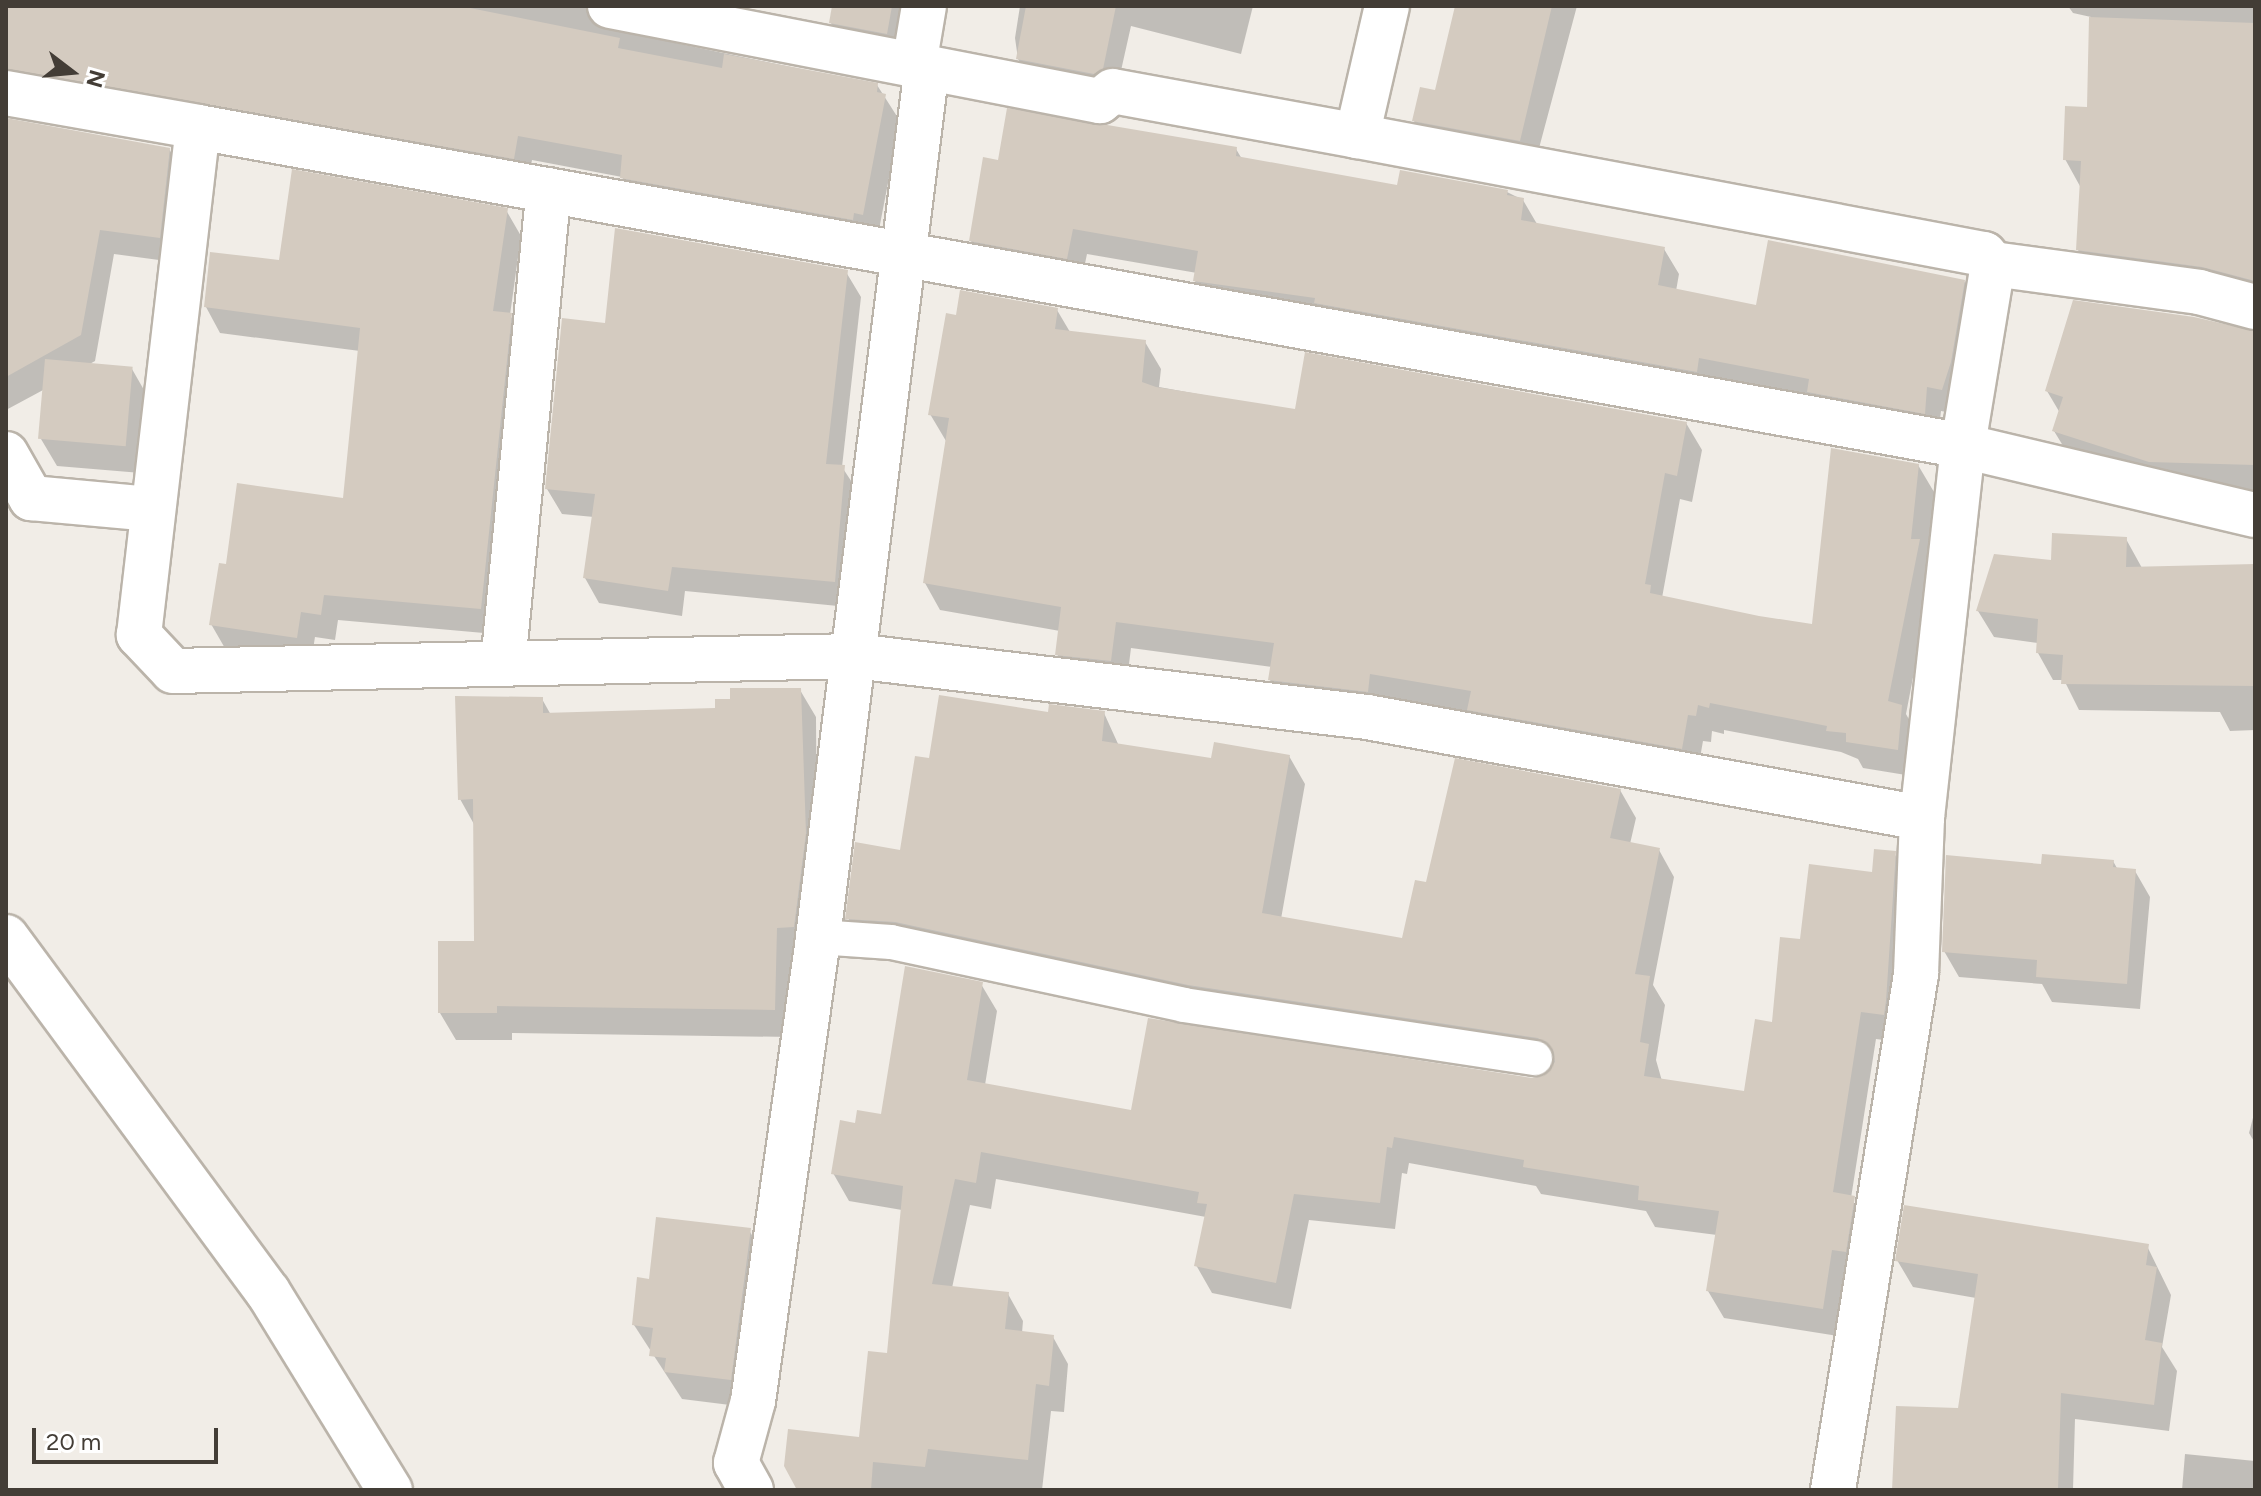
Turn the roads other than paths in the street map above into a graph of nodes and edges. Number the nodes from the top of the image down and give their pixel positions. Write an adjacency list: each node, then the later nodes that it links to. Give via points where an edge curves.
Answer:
1 (610, 6): 4 (street)
2 (924, 6): 4 (street)
3 (1387, 6): 7 (street)
4 (921, 66): 7 (street, via 1100,101 1113,91); 9 (street)
5 (6, 93): 6 (street)
6 (198, 127): 8 (street); 14 (street)
7 (1357, 136): 10 (street, via 1984,254)
8 (549, 190): 9 (street); 17 (street)
9 (900, 255): 12 (street); 16 (street)
10 (1993, 264): 11 (street, via 2199,292); 12 (street)
11 (2255, 307)
12 (1963, 446): 15 (street); 18 (street)
13 (6, 454): 14 (street, via 31,498)
14 (153, 509): 17 (street, via 139,635 173,671)
15 (2255, 515)
16 (854, 656): 17 (street); 18 (street, via 1367,717); 20 (street)
17 (503, 664)
18 (1922, 818): 24 (street, via 1916,974)
19 (6, 937): 22 (street, via 268,1292)
20 (818, 937): 21 (lane, via 891,942 1184,1005); 23 (street, via 753,1401 736,1463)
21 (1535, 1058)
22 (390, 1490)
23 (751, 1490)
24 (1833, 1490)

